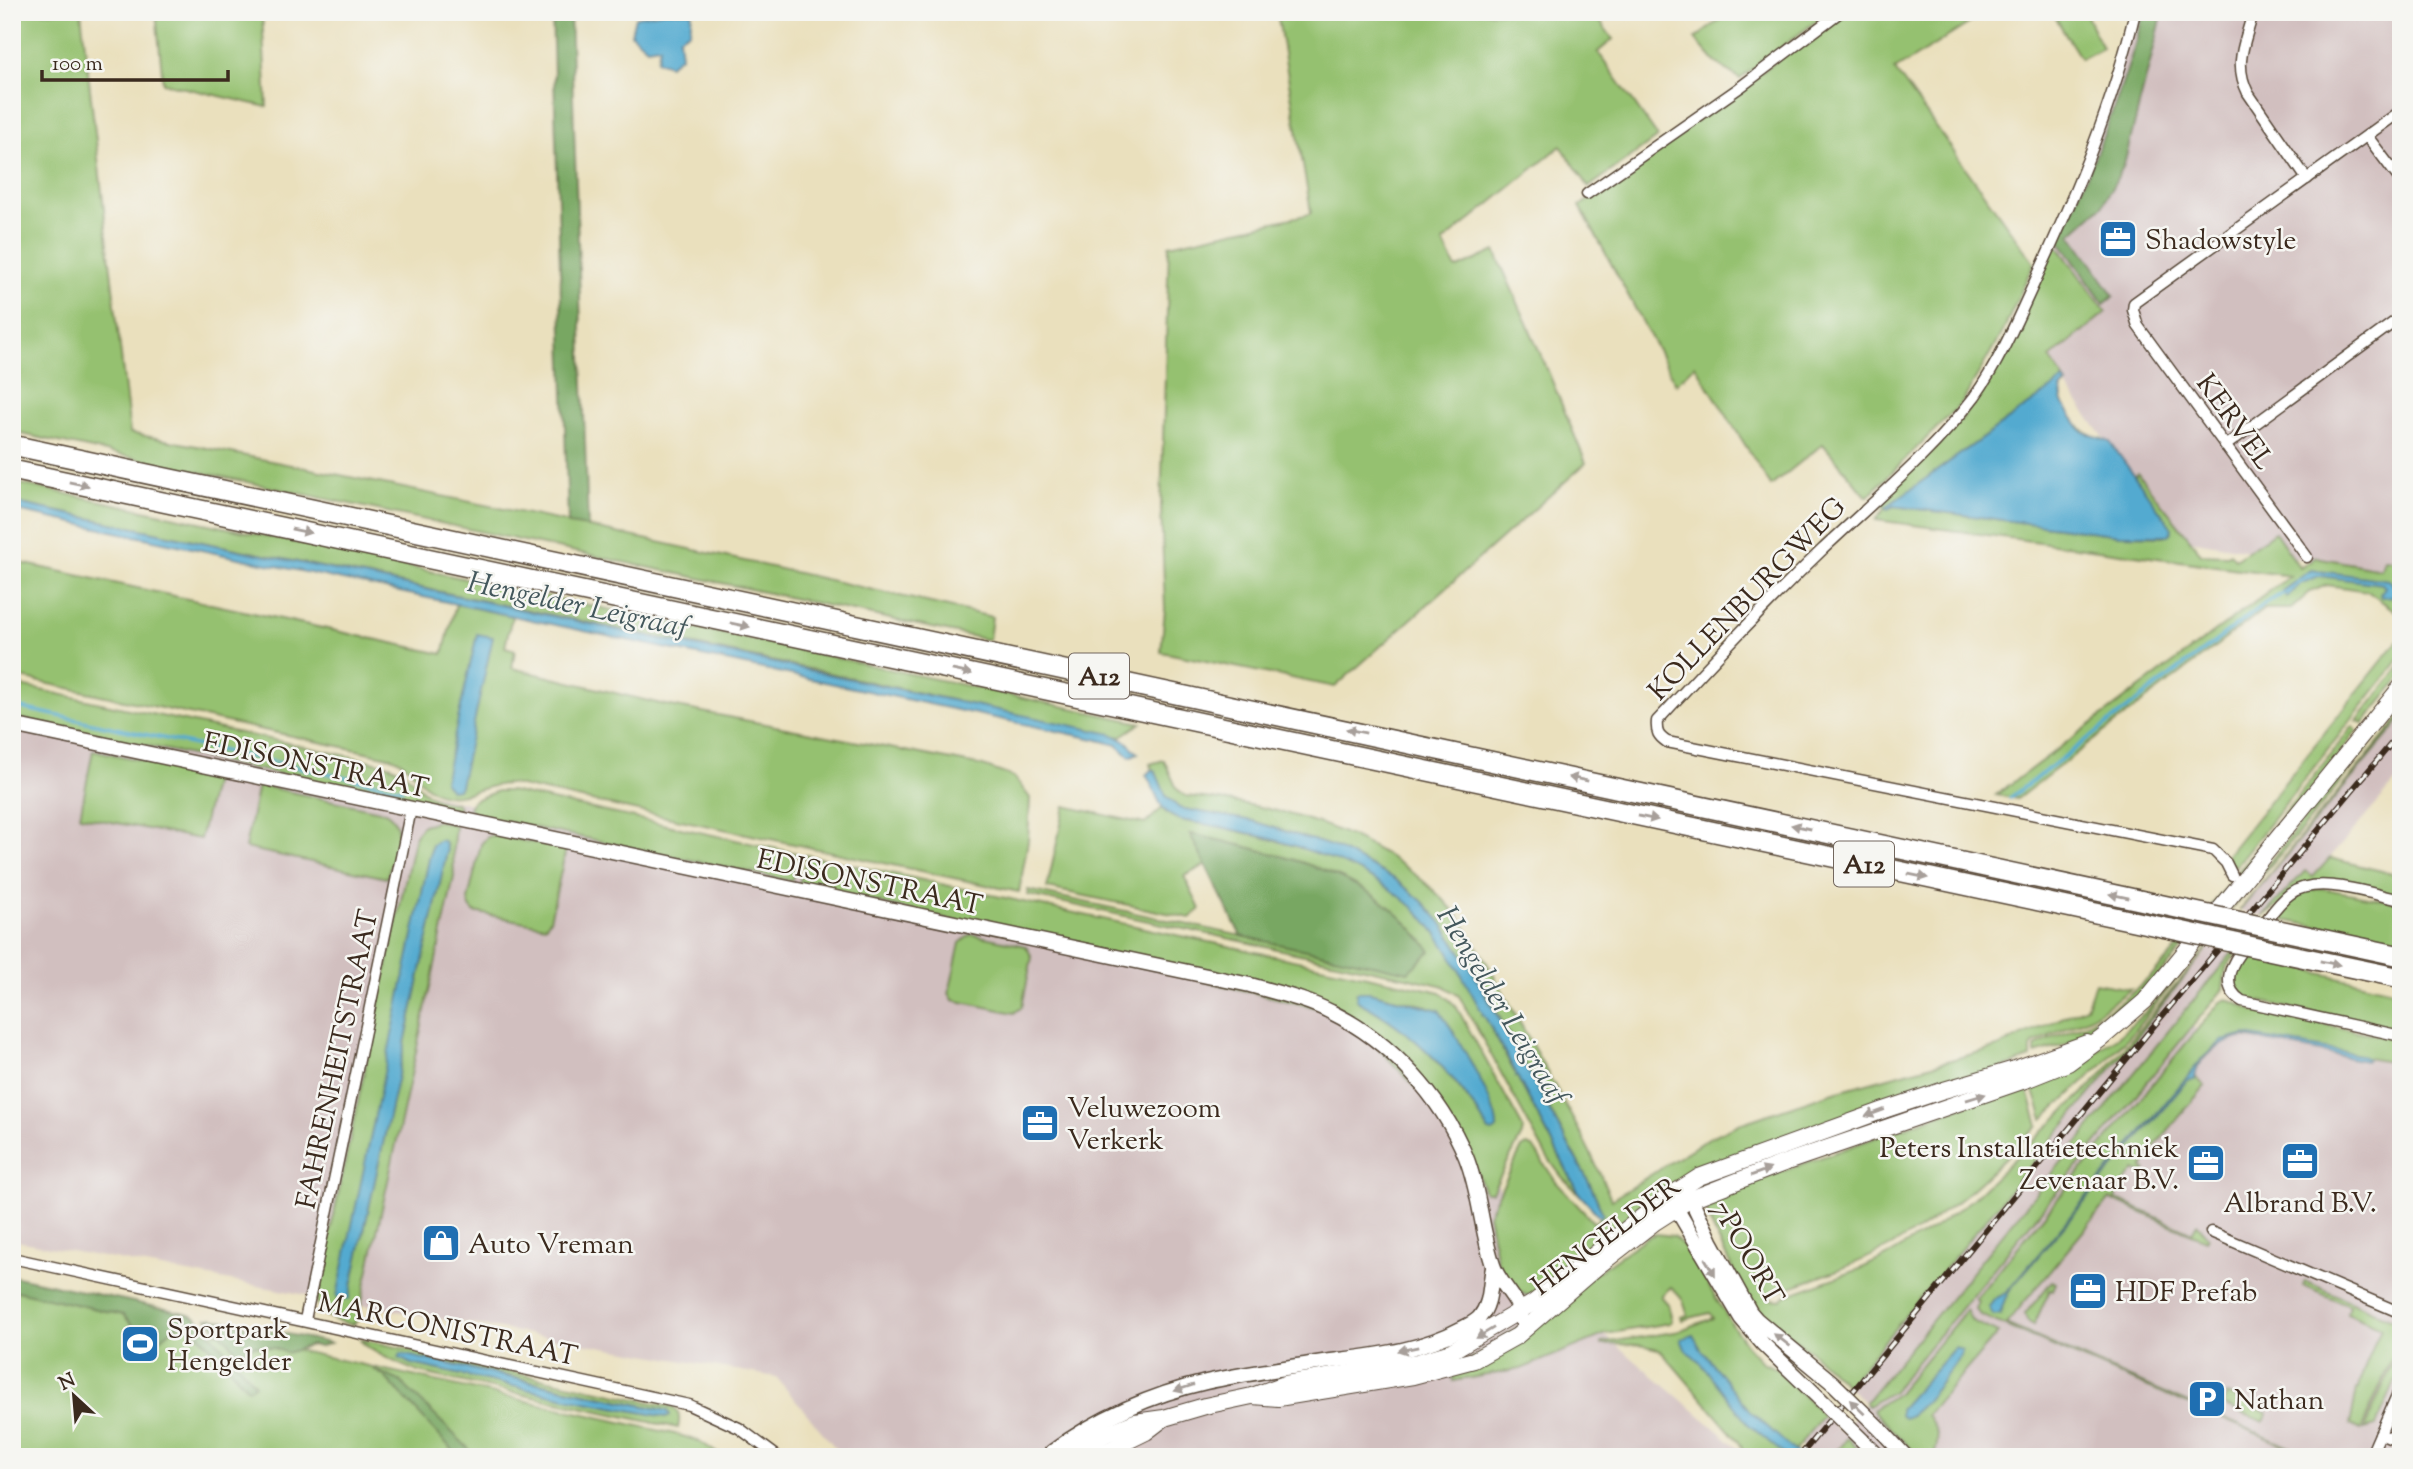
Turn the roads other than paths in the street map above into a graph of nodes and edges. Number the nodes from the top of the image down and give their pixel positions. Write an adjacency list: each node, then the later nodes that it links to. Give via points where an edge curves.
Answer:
1 (1840, 12): 8 (street)
2 (2135, 12): 17 (street, KOLLENBURGWEG, via 2103,121 2055,237 1977,393 1939,438 1775,595 1657,721 1656,729 1667,742 2206,848 2220,855)
3 (2253, 12): 6 (street, via 2239,64 2241,79)
4 (2401, 111): 5 (street)
5 (2367, 136): 6 (street); 7 (street)
6 (2307, 179): 11 (street, KERVEL, via 2134,303 2138,326)
7 (2401, 181)
8 (1587, 194)
9 (2401, 317): 11 (street)
10 (12, 444): 19 (highway, A12, one-way to 10, bridge, via 2186,910)
11 (2225, 446): 13 (street, KERVEL)
12 (12, 470): 21 (highway, A12, one-way to 21, bridge)
13 (2307, 557)
14 (2401, 687): 23 (main road, HENGELDER, via 2145,1001 2102,1038 1735,1162 1699,1177)
15 (12, 726): 16 (street, EDISONSTRAAT)
16 (411, 809): 27 (street, EDISONSTRAAT, via 1250,985 1329,1011 1361,1028 1386,1049 1444,1116 1466,1156); 31 (street, FAHRENHEITSTRAAT)
17 (2231, 875)
18 (2401, 900): 19 (street, via 2311,886 2289,895)
19 (2275, 922): 20 (highway, A12); 22 (street, via 2231,967 2228,981 2237,998)
20 (2401, 956)
21 (2401, 978)
22 (2401, 1036)
23 (1684, 1194): 24 (main road, HENGELDER); 28 (main road, HENGELDER, via 1616,1236 1560,1283); 43 (street, 7POORT, one-way to 23, bridge, via 1834,1384 1750,1312)
24 (1676, 1208): 32 (main road, HENGELDER, via 1597,1267); 42 (street, 7POORT, one-way to 42, bridge, via 1741,1318)
25 (2211, 1232): 30 (street)
26 (12, 1258): 31 (street, MARCONISTRAAT)
27 (1493, 1268): 28 (street, EDISONSTRAAT); 29 (street, HENGELDER, via 1490,1300)
28 (1518, 1306): 29 (street, HENGELDER, via 1505,1300); 32 (street, via 1522,1319); 34 (main road, HENGELDER, one-way to 34, via 1448,1353 1285,1384)
29 (1484, 1310): 39 (street, HENGELDER, one-way to 39, via 1471,1324 1414,1348 1209,1381 1176,1391 1097,1424 1067,1440)
30 (2401, 1313)
31 (304, 1320): 38 (street, MARCONISTRAAT, via 689,1405 739,1428)
32 (1517, 1336): 34 (main road, HENGELDER, via 1474,1360 1439,1371 1278,1398)
33 (2401, 1386): 36 (street)
34 (1252, 1396): 35 (main road, HENGELDER)
35 (1164, 1418): 40 (main road, HENGELDER, via 1135,1422); 41 (main road, HENGELDER)
36 (2380, 1434): 37 (street); 44 (street)
37 (2401, 1443)
38 (778, 1457)
39 (1051, 1457)
40 (1066, 1457)
41 (1095, 1457)
42 (1879, 1457)
43 (1906, 1457)
44 (2370, 1457)

